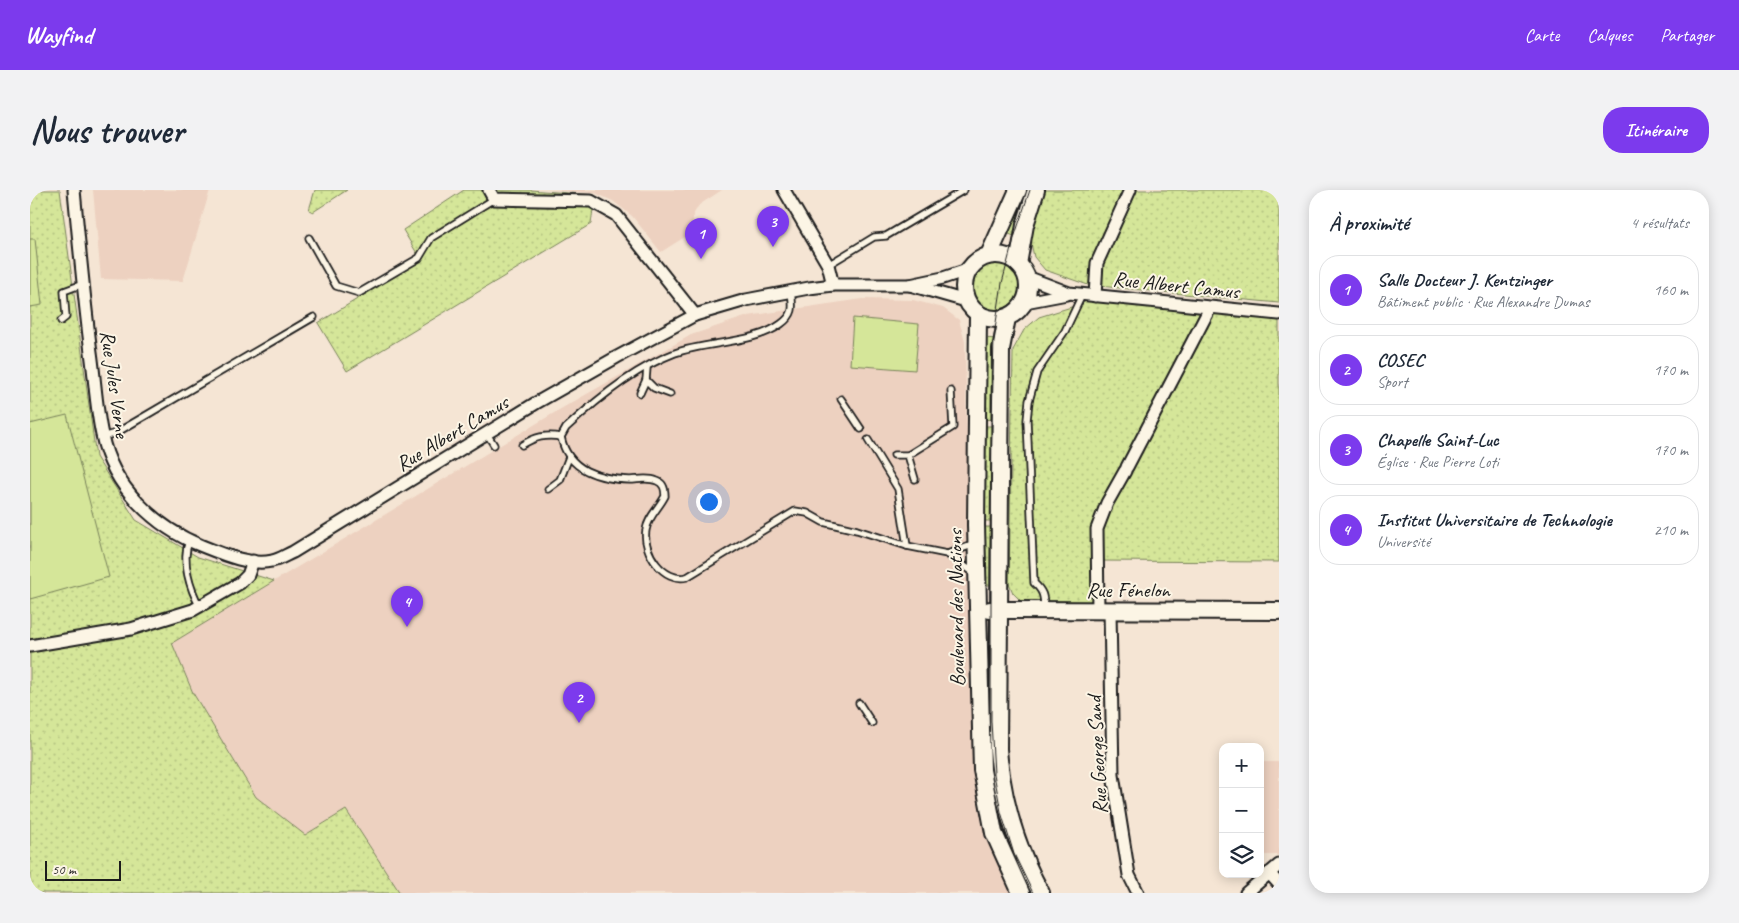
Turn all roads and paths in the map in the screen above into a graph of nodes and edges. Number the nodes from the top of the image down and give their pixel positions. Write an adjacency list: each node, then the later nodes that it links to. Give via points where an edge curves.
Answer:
1 (74, 190): 13 (street, Rue Jules Verne)
2 (784, 190): 10 (street)
3 (964, 190): 10 (lane, via 886,236 874,237)
4 (1018, 190): 9 (main road)
5 (1036, 190): 12 (main road, via 1026,226)
6 (1130, 190): 19 (street, via 1097,263)
7 (492, 194): 8 (lane, via 431,238 418,258 359,293 336,286); 25 (street, via 591,201 605,207 629,230)
8 (309, 238)
9 (989, 255): 11 (main road, via 980,258); 12 (main road, via 1003,255)
10 (828, 266): 14 (street)
11 (967, 270): 15 (street, Rue Albert Camus); 20 (main road, via 963,286)
12 (1023, 271): 17 (street, Rue Albert Camus); 21 (main road, via 1028,290)
13 (83, 284): 28 (lane, via 64,291 66,317); 37 (street, Rue Jules Verne)
14 (833, 285): 15 (street, Rue Albert Camus); 16 (street, Rue Albert Camus)
15 (910, 285): 20 (street, Rue Albert Camus)
16 (791, 291): 25 (street, Rue Albert Camus); 29 (lane, via 794,310 791,316 765,333 676,353)
17 (1069, 293): 18 (street, Rue Albert Camus); 21 (street, Rue Albert Camus)
18 (1082, 295): 19 (street, Rue Albert Camus); 56 (lane, via 1070,323 1038,372 1027,420 1034,583 1044,595)
19 (1095, 296): 22 (street, Rue Albert Camus)
20 (966, 301): 23 (main road)
21 (1025, 302): 27 (main road)
22 (1210, 308): 24 (street, Rue Albert Camus); 57 (street, Rue George Sand, via 1107,503 1098,529)
23 (978, 314): 27 (main road, via 995,320); 48 (main road, Boulevard des Nations)
24 (1279, 314)
25 (695, 315): 36 (street, Rue Albert Camus)
26 (314, 317): 37 (lane, via 116,434)
27 (1007, 318): 55 (main road, Boulevard des Nations, via 1001,348)
28 (61, 321)
29 (647, 368): 30 (lane); 38 (lane, via 625,380 580,415 566,428)
30 (646, 380): 32 (lane); 33 (lane, via 654,388)
31 (951, 391): 43 (lane, via 953,427)
32 (640, 392)
33 (670, 394)
34 (841, 399): 35 (lane)
35 (861, 429)
36 (486, 434): 41 (lane); 51 (street, Rue Albert Camus, via 293,552 272,561)
37 (102, 437): 47 (street, Rue Jules Verne, via 111,463 136,502 156,521)
38 (562, 437): 40 (lane, via 538,437); 44 (lane)
39 (868, 440): 49 (lane, via 898,490)
40 (522, 445)
41 (494, 446)
42 (894, 455): 43 (lane)
43 (908, 456): 45 (lane)
44 (569, 457): 46 (lane, via 560,480); 49 (lane, via 588,474 605,478 648,479 662,484 665,496 649,521 645,540 650,555 664,571 677,577 687,577 795,512 807,513 824,522)
45 (915, 479)
46 (548, 489)
47 (189, 541): 51 (street, Rue Jules Verne); 53 (lane, via 185,557)
48 (977, 543): 50 (lane); 52 (main road, Boulevard des Nations)
49 (907, 546): 50 (lane)
50 (947, 554): 52 (lane)
51 (253, 562): 53 (street, via 248,575 240,583)
52 (978, 575): 54 (main road, Boulevard des Nations)
53 (200, 607): 59 (street, via 131,628)
54 (978, 610): 55 (main road, Rue Fénelon); 65 (main road, Boulevard des Nations, via 980,732 985,794 994,832)
55 (1000, 610): 56 (main road, Rue Fénelon); 66 (main road, Boulevard des Nations, via 998,749 1003,794 1019,849)
56 (1044, 610): 57 (main road, Rue Fénelon)
57 (1104, 611): 58 (main road, Rue Fénelon); 67 (street, Rue George Sand, via 1113,775 1129,875)
58 (1279, 611)
59 (30, 646)
60 (859, 703): 61 (lane)
61 (872, 722)
62 (1279, 865): 63 (street)
63 (1269, 873): 64 (street); 68 (street)
64 (1279, 884)
65 (1021, 893)
66 (1041, 893)
67 (1138, 893)
68 (1246, 893)

